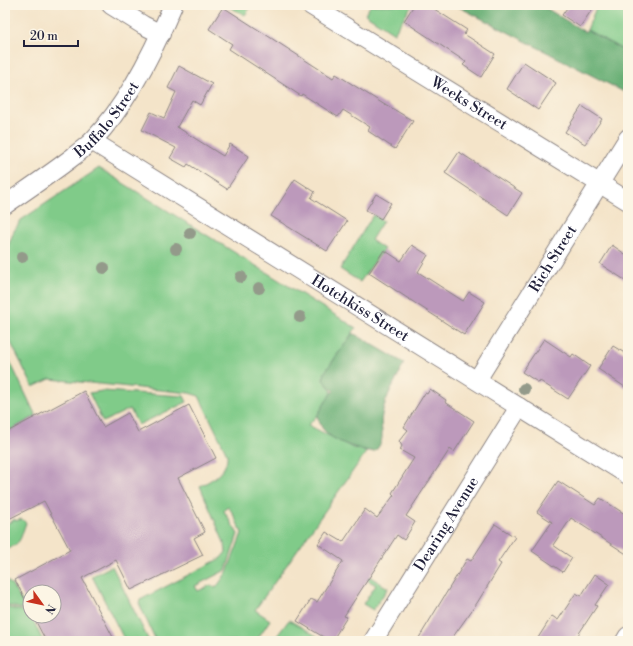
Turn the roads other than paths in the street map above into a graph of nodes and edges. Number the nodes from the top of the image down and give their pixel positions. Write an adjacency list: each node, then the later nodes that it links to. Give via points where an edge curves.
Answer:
1 (112, 5): 4 (street)
2 (173, 5): 4 (street, Buffalo Street)
3 (310, 5): 7 (street, Weeks Street)
4 (160, 34): 6 (street, Buffalo Street, via 122,103)
5 (628, 138): 7 (street, Rich Street)
6 (92, 141): 9 (street, Buffalo Street); 10 (street, Hotchkiss Street)
7 (599, 182): 8 (street, Weeks Street); 10 (street, Rich Street)
8 (628, 201)
9 (5, 205)
10 (477, 380): 11 (street, Hotchkiss Street)
11 (519, 407): 12 (street, Hotchkiss Street); 14 (street, Dearing Avenue)
12 (628, 475)
13 (628, 636): 15 (street)
14 (373, 641)
15 (625, 641)

